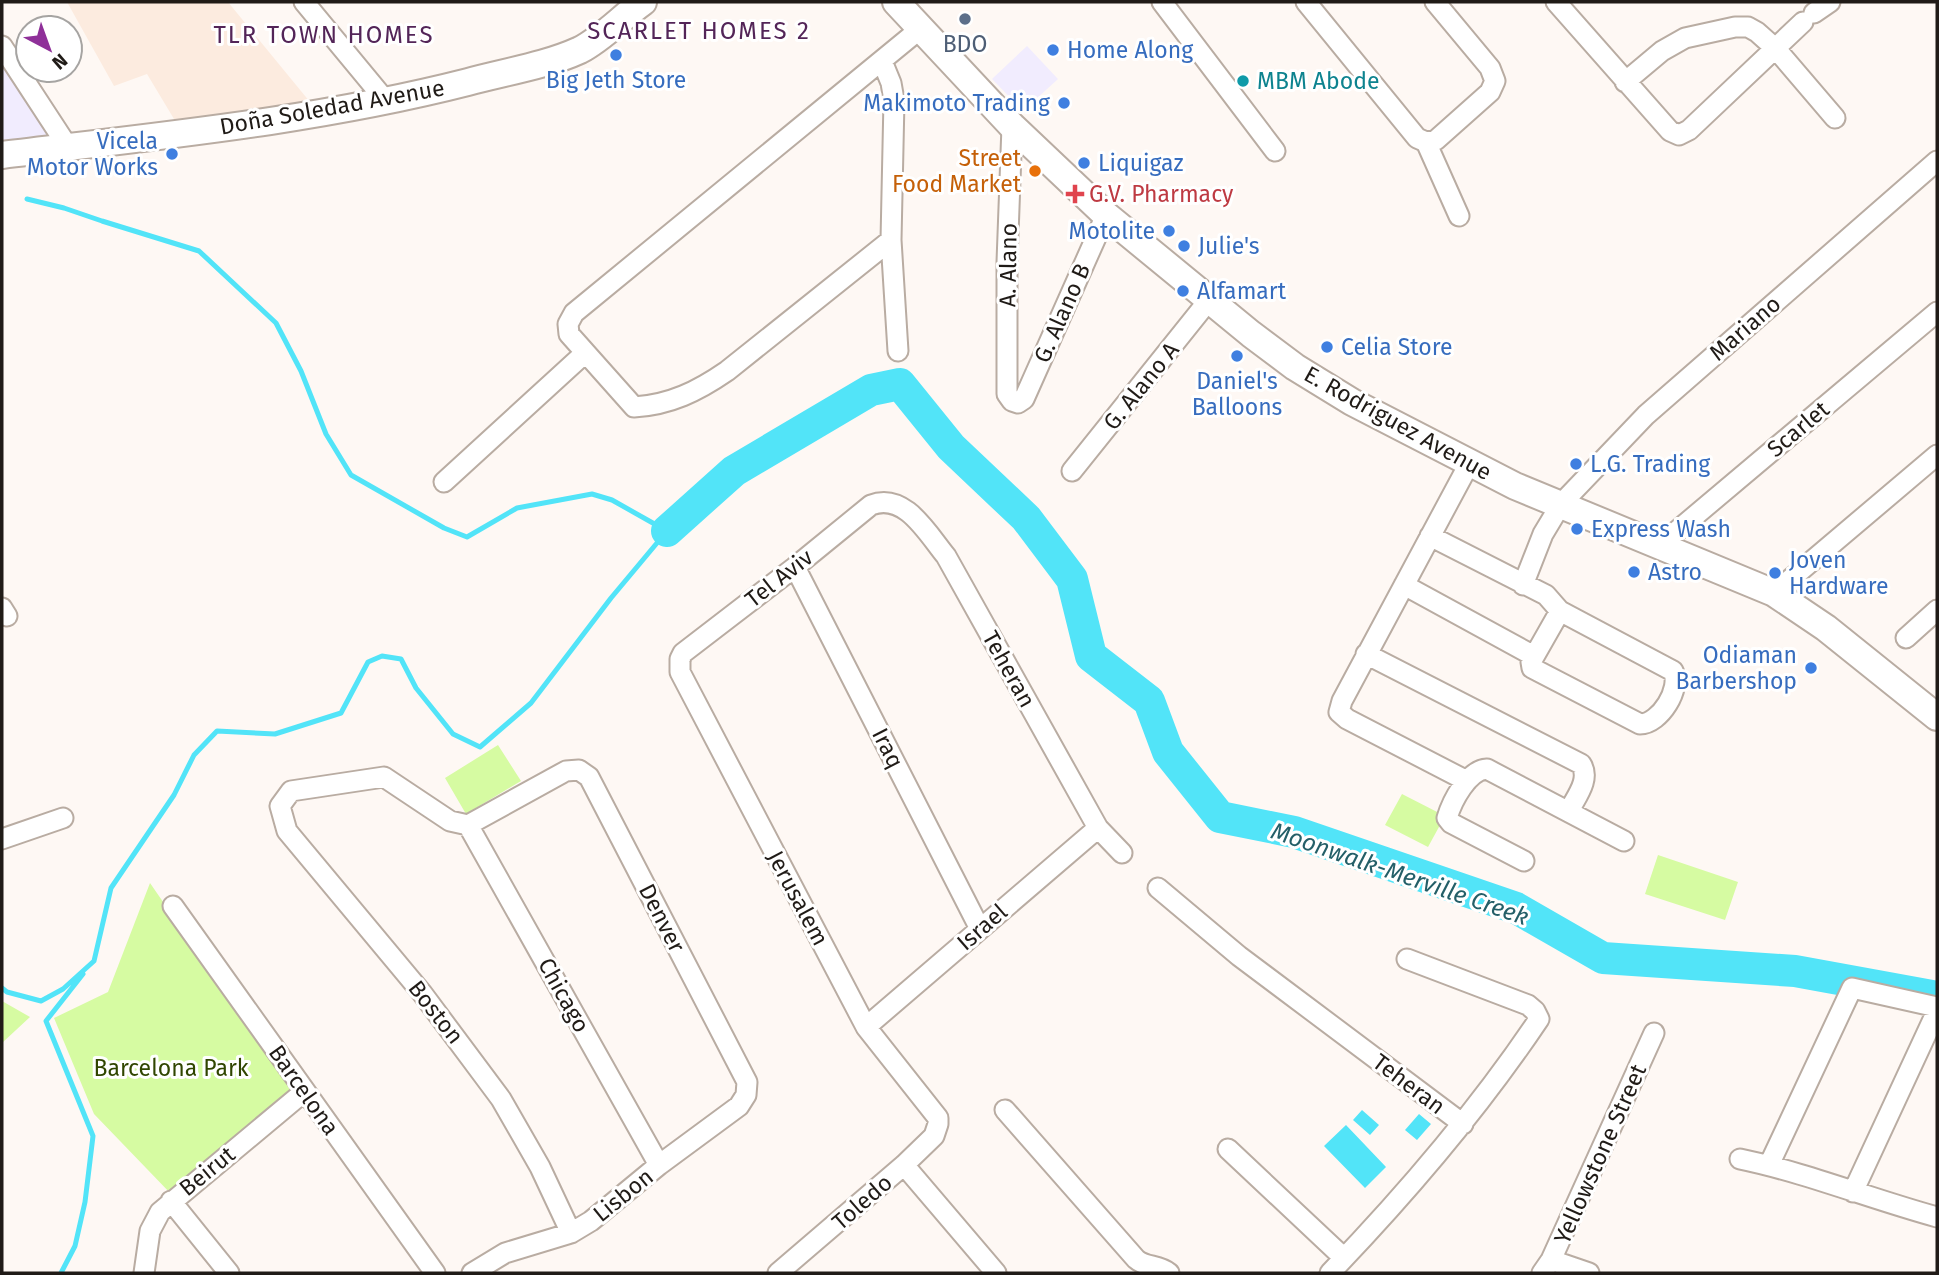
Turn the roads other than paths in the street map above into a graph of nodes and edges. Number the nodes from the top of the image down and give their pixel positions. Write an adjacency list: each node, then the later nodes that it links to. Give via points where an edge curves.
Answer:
1 (304, 2): 13 (street)
2 (643, 2): 13 (main road, Doña Soledad Avenue, via 577,51)
3 (1162, 2): 18 (street)
4 (1306, 2): 16 (street, via 1417,138)
5 (1435, 2): 16 (street, via 1490,68 1495,81 1490,92 1436,139)
6 (1556, 2): 12 (street)
7 (911, 12): 11 (street); 15 (main road, E. Rodriguez Avenue)
8 (1816, 12): 10 (street)
9 (2, 46): 17 (street)
10 (1776, 49): 12 (street, via 1748,27 1735,27 1674,43); 12 (street, via 1679,135); 14 (street)
11 (882, 61): 23 (street, via 894,100); 27 (street, via 573,313 569,334)
12 (1625, 82)
13 (386, 101): 17 (main road, Doña Soledad Avenue, via 272,122)
14 (1835, 118)
15 (1012, 126): 21 (main road, E. Rodriguez Avenue); 28 (street, A. Alano, via 1007,394)
16 (1426, 142): 22 (street)
17 (68, 147): 19 (main road, Doña Soledad Avenue)
18 (1275, 151)
19 (2, 155)
20 (1937, 161): 34 (street, Mariano, via 1646,415)
21 (1106, 215): 24 (main road, E. Rodriguez Avenue); 28 (street, G. Alano B, via 1024,399 1018,404)
22 (1459, 216)
23 (891, 240): 26 (street); 27 (street, via 727,371 668,402 634,407)
24 (1209, 300): 30 (main road, E. Rodriguez Avenue, via 1307,374); 31 (street, G. Alano A)
25 (1937, 312): 36 (street, Scarlet)
26 (898, 351)
27 (585, 353): 32 (street)
28 (1012, 401)
29 (1937, 455): 40 (street)
30 (1469, 464): 34 (main road, E. Rodriguez Avenue); 35 (street)
31 (1072, 471)
32 (444, 482)
33 (881, 501): 37 (street, Tel Aviv); 52 (street, Teheran, via 904,509 946,556)
34 (1561, 504): 36 (main road, E. Rodriguez Avenue); 39 (street, Mariano, via 1543,534)
35 (1430, 536): 38 (street); 39 (street)
36 (1659, 547): 40 (main road, E. Rodriguez Avenue)
37 (795, 567): 46 (street, Tel Aviv, via 688,648); 59 (street, Iraq)
38 (1404, 585): 44 (street); 45 (street)
39 (1523, 585): 42 (street, via 1546,596)
40 (1774, 593): 47 (main road, E. Rodriguez Avenue)
41 (1937, 610): 43 (street)
42 (1560, 611): 45 (street); 45 (street, via 1673,671 1675,690 1658,716 1640,724 1532,668)
43 (1906, 638)
44 (1366, 654): 48 (street, via 1339,712); 49 (street, via 1581,764 1584,780)
45 (1534, 656)
46 (680, 659): 62 (street, Jerusalem, via 680,672)
47 (1937, 716)
48 (1467, 781): 49 (street, via 1474,772 1488,769); 56 (street, via 1447,818)
49 (1569, 811): 54 (street)
50 (62, 818): 53 (street)
51 (468, 825): 64 (street, Denver, via 566,771 579,770 589,777); 71 (street, Chicago); 77 (street, Boston, via 450,821 384,777 291,791 280,806 287,831 422,993 501,1098)
52 (1098, 828): 55 (street, Teheran); 59 (street, Israel)
53 (2, 839)
54 (1624, 841)
55 (1122, 853)
56 (1524, 861)
57 (1158, 888): 68 (street, Teheran, via 1238,956)
58 (173, 906): 65 (street, Barcelona)
59 (980, 929): 62 (street, Israel)
60 (1407, 959): 68 (street, via 1528,1005 1539,1019)
61 (1937, 1009): 72 (street, via 1852,988); 74 (street)
62 (866, 1027): 67 (street, Jerusalem)
63 (1654, 1033): 80 (street, Yellowstone Street)
64 (747, 1082): 71 (street, Lisbon, via 739,1106)
65 (304, 1091): 75 (street, Beirut); 84 (street, Barcelona)
66 (1004, 1110): 81 (street, via 1136,1259)
67 (939, 1124): 73 (street, Toledo, via 934,1136)
68 (1463, 1124): 78 (street)
69 (1228, 1149): 78 (street)
70 (1740, 1159): 72 (street)
71 (660, 1165): 77 (street, Lisbon)
72 (1769, 1165): 74 (street)
73 (904, 1166): 79 (street, Toledo); 87 (street)
74 (1853, 1192): 76 (street)
75 (171, 1201): 82 (street, Beirut, via 150,1231); 83 (street)
76 (1937, 1217)
77 (571, 1233): 85 (street, Lisbon, via 505,1253)
78 (1344, 1258): 89 (street)
79 (804, 1266): 86 (street, Toledo)
80 (1547, 1267): 90 (street)
81 (1138, 1269): 88 (street, via 1157,1266)
82 (144, 1273)
83 (229, 1273)
84 (435, 1273)
85 (472, 1273)
86 (778, 1273)
87 (996, 1273)
88 (1169, 1273)
89 (1330, 1273)
90 (1589, 1273)

